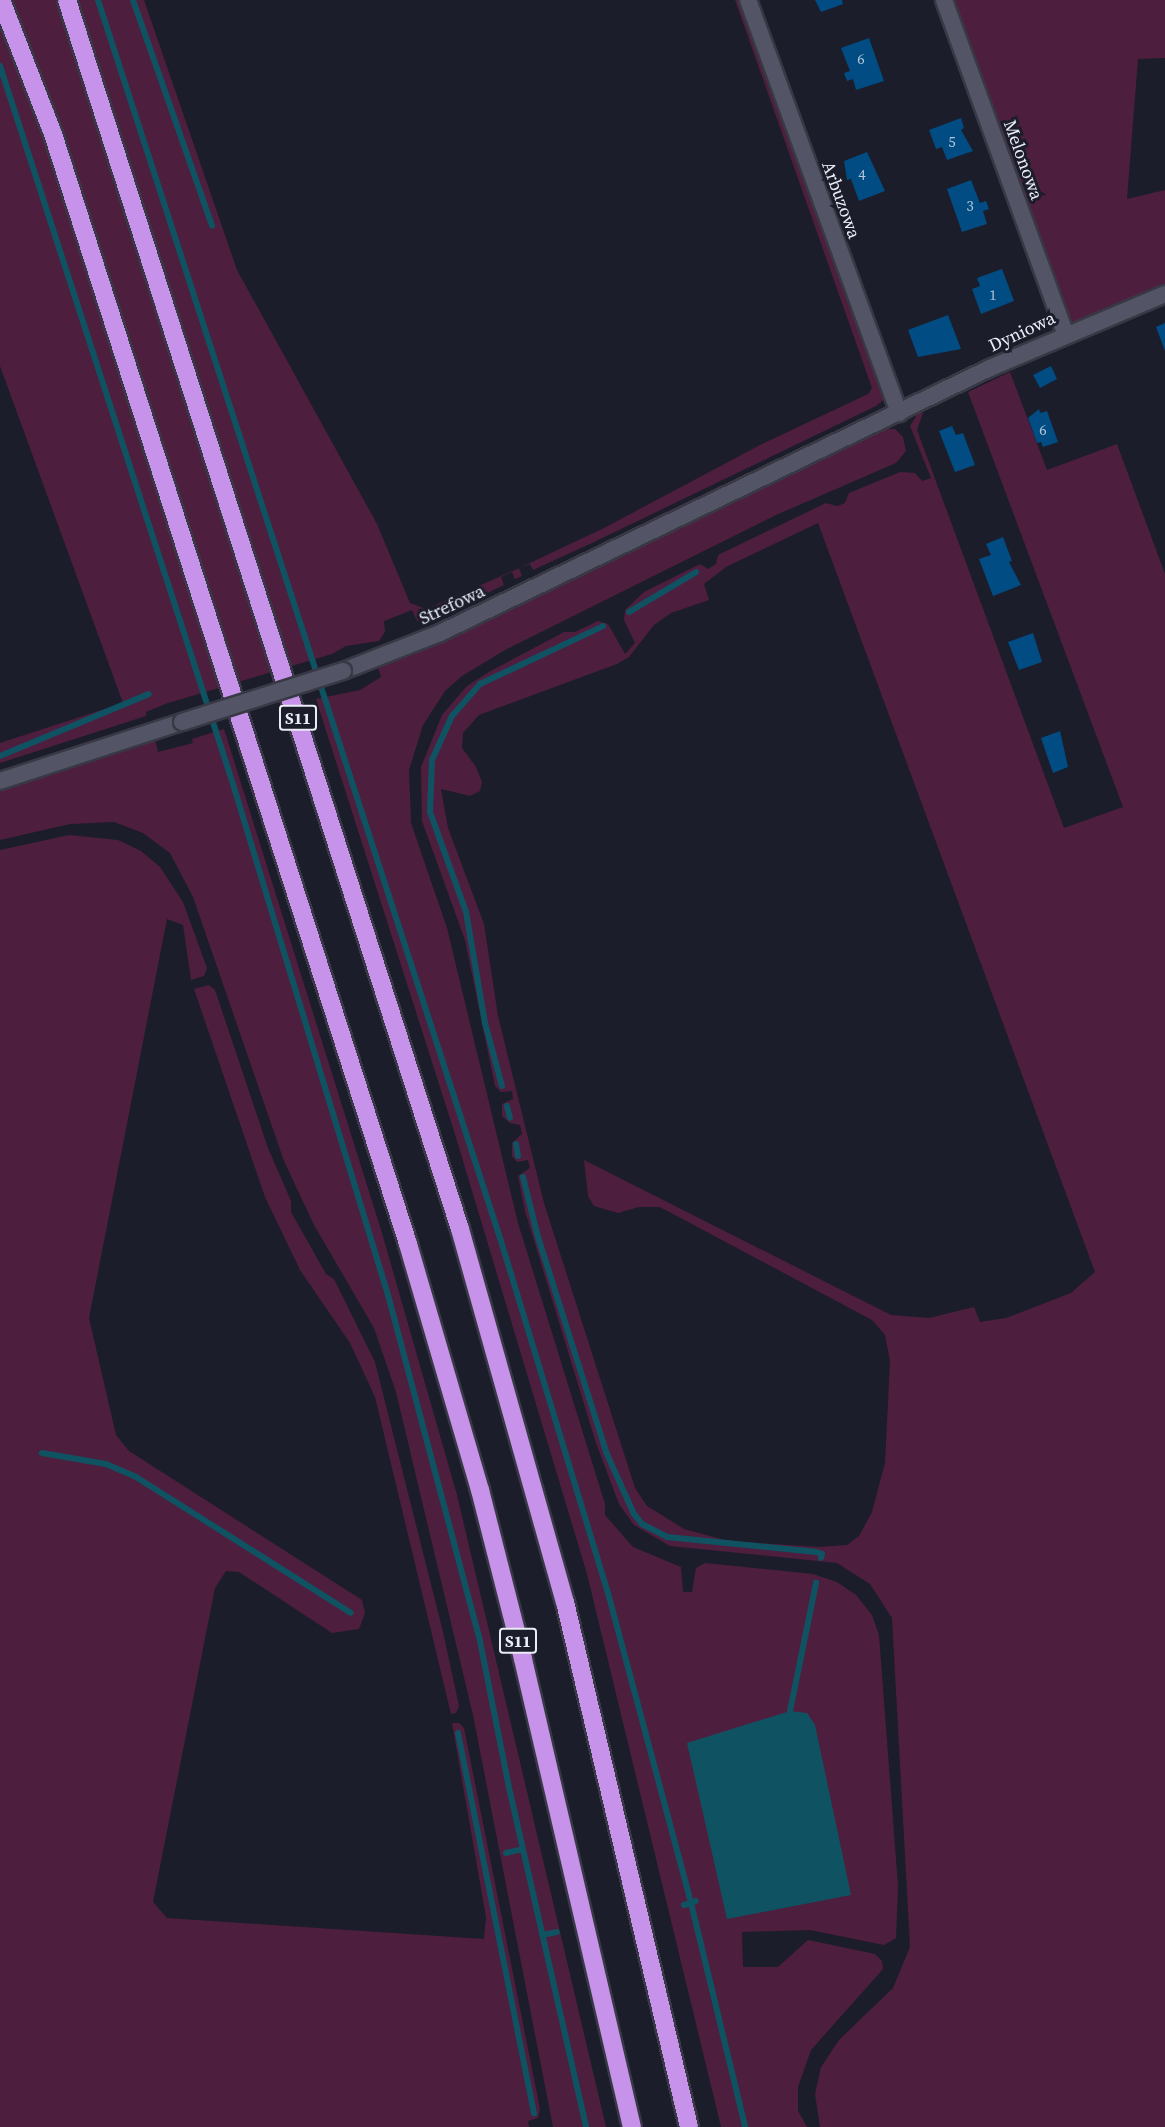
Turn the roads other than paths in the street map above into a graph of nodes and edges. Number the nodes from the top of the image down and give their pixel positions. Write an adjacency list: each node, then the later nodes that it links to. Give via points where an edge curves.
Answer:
1 (2, 0): 10 (highway, S11, via 53,134 408,1244 480,1490)
2 (66, 0): 9 (highway, S11, via 460,1229 559,1580)
3 (748, 0): 7 (street, Arbuzowa)
4 (944, 0): 6 (street, Melonowa)
5 (1165, 294): 6 (street, Dyniowa)
6 (1065, 333): 7 (street, Dyniowa)
7 (899, 413): 8 (street, Strefowa, bridge, via 440,633 343,671)
8 (0, 781)
9 (675, 2061): 13 (highway, S11); 14 (highway)
10 (621, 2074): 11 (highway); 12 (highway, S11)
11 (626, 2127)
12 (632, 2127)
13 (689, 2127)
14 (696, 2127)

